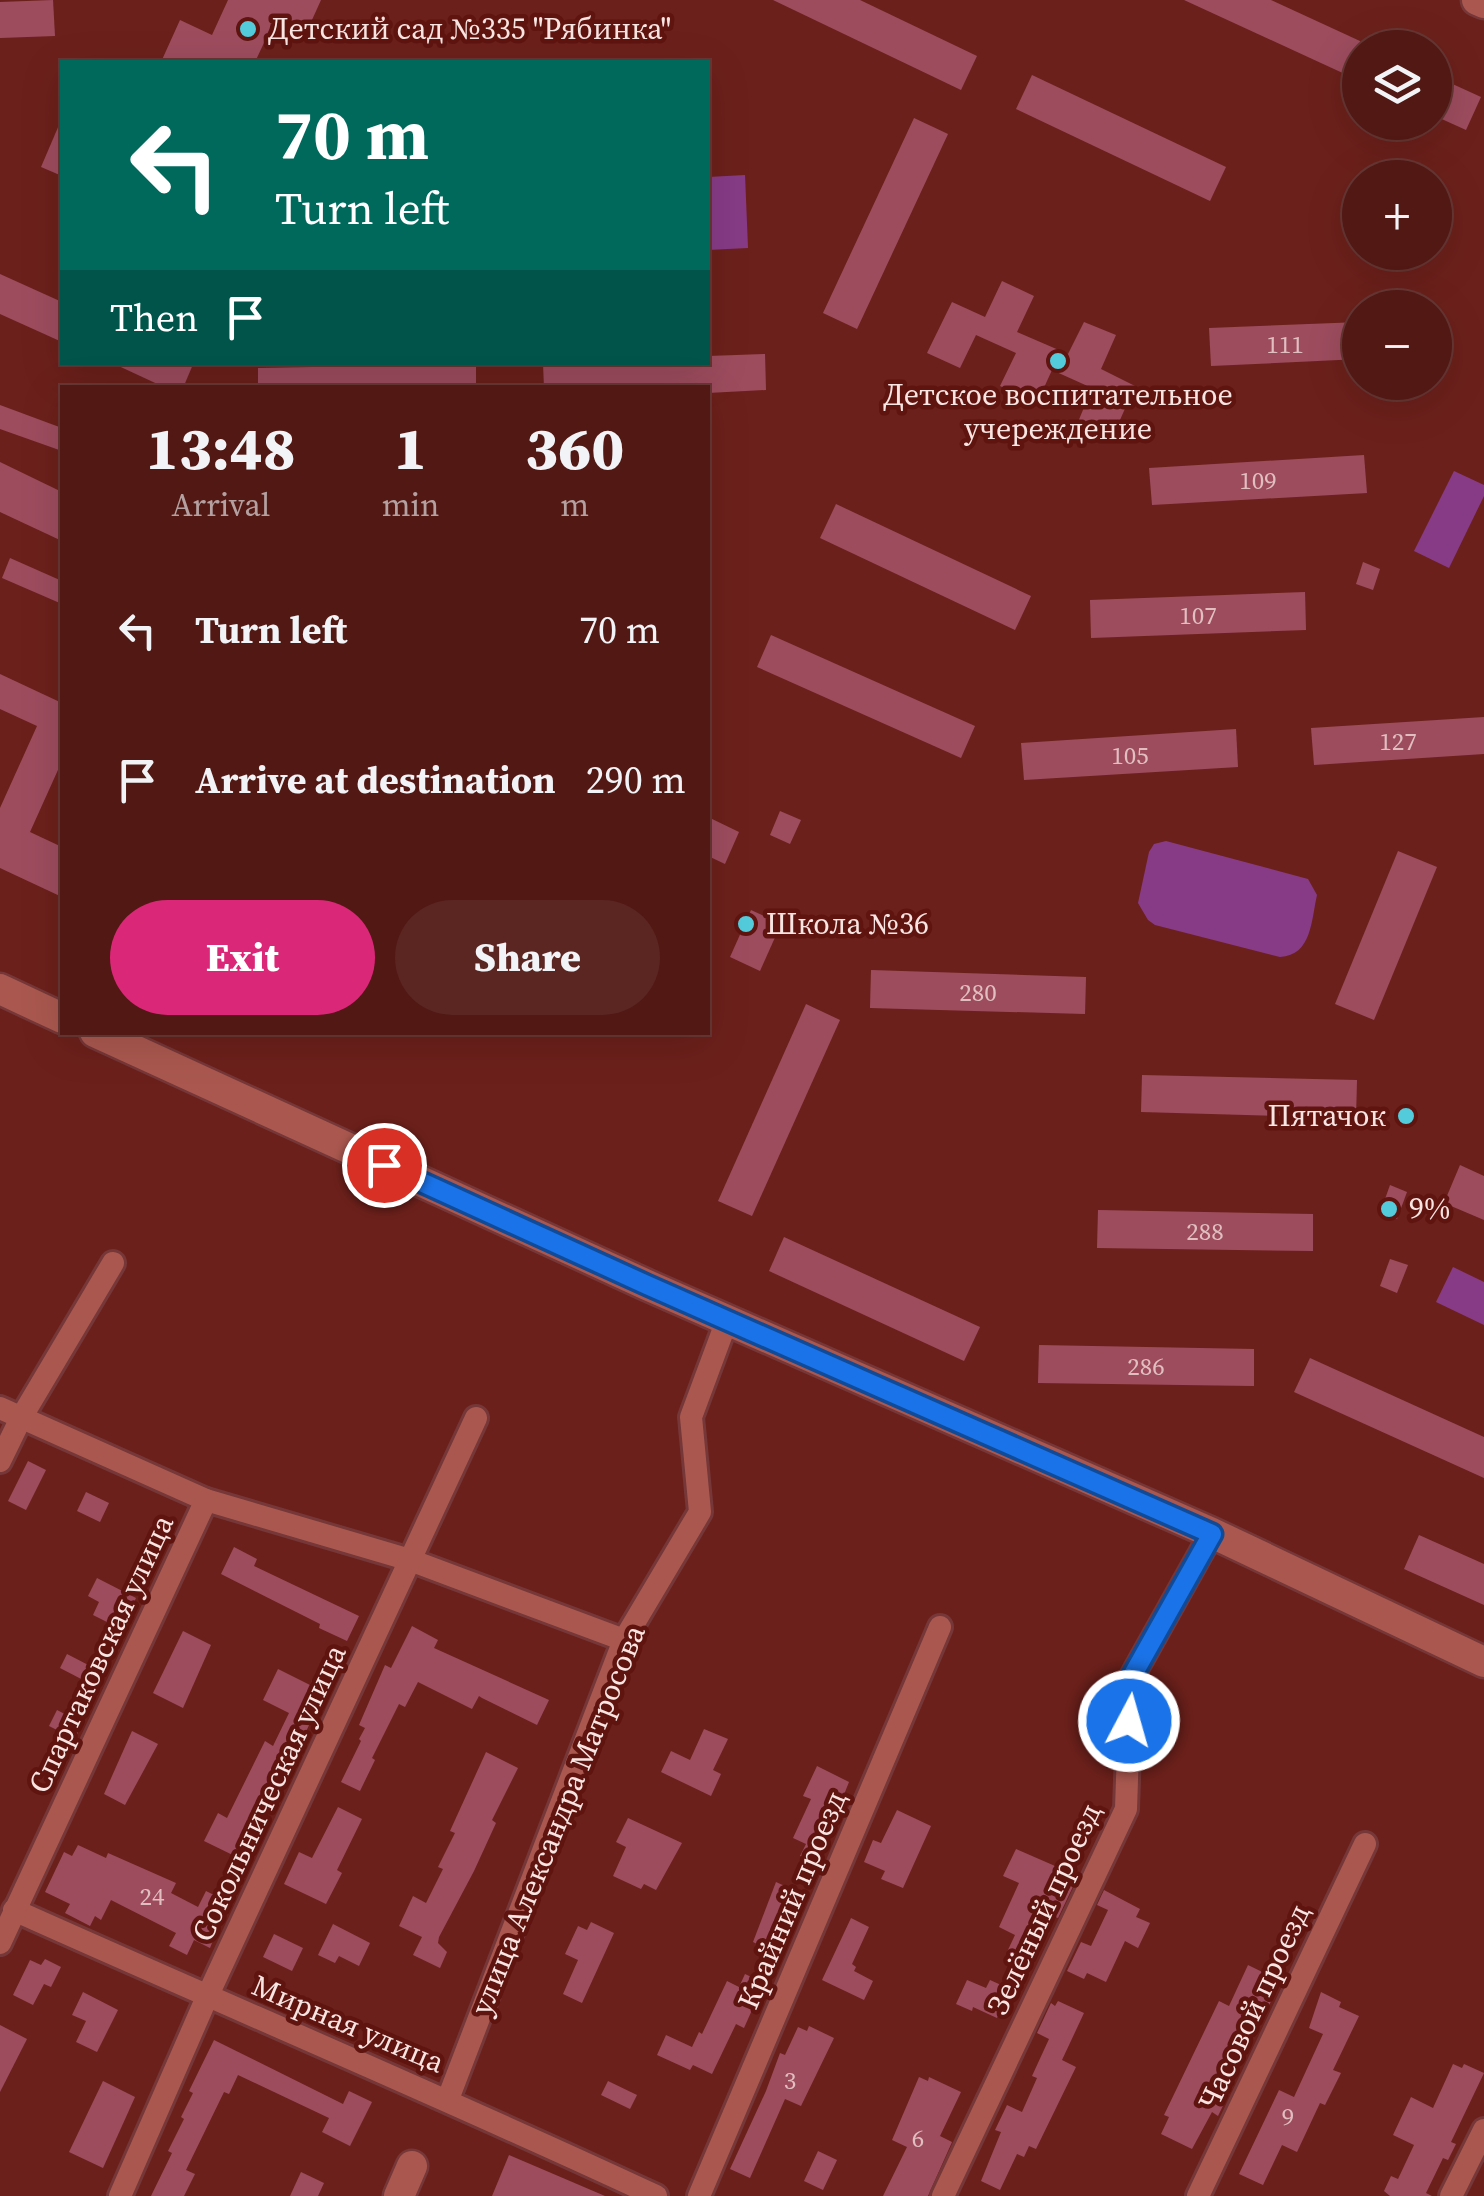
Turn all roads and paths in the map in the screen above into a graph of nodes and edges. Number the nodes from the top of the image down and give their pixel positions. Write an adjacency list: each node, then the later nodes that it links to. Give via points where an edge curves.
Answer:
1 (1476, 0): 2 (street)
2 (1484, 4)
3 (0, 989): 4 (street)
4 (60, 1017)
5 (102, 1035): 7 (street)
6 (113, 1263): 8 (street)
7 (727, 1320): 12 (street); 15 (street, улица Александра Матросова, via 691,1416 700,1512)
8 (11, 1413): 10 (street); 11 (street)
9 (476, 1418): 13 (street, Сокольническая улица)
10 (0, 1460)
11 (206, 1500): 13 (street); 18 (street, Спартаковская улица)
12 (1212, 1534): 16 (street); 28 (street, Зелёный проезд, via 1126,1687 1126,1809)
13 (410, 1560): 15 (street); 20 (street, Сокольническая улица)
14 (940, 1627): 27 (street, Крайний проезд)
15 (624, 1640): 21 (street, улица Александра Матросова)
16 (1484, 1662)
17 (1365, 1844): 29 (street, Часовой проезд)
18 (14, 1910): 19 (street, Спартаковская улица); 20 (street, Мирная улица)
19 (0, 1942)
20 (207, 1997): 21 (street, Мирная улица); 24 (street, Сокольническая улица)
21 (448, 2099): 26 (street, Мирная улица)
22 (1484, 2130): 30 (street)
23 (412, 2166): 25 (street)
24 (120, 2196)
25 (399, 2196)
26 (656, 2196)
27 (699, 2196)
28 (943, 2196)
29 (1198, 2196)
30 (1452, 2196)

